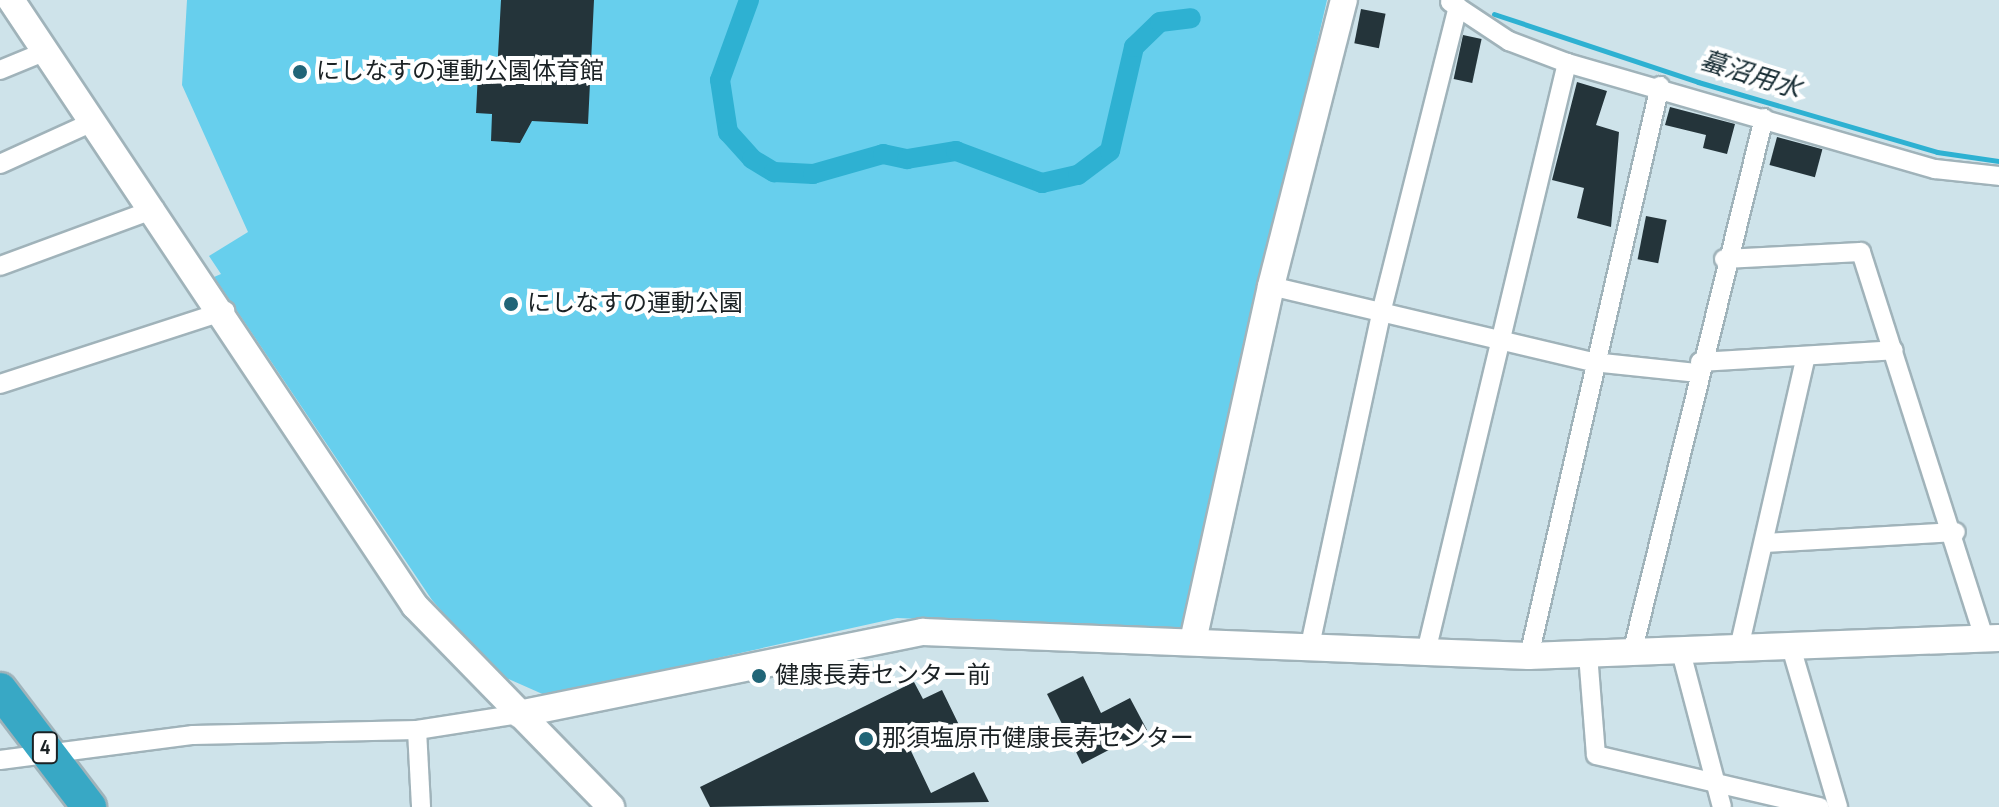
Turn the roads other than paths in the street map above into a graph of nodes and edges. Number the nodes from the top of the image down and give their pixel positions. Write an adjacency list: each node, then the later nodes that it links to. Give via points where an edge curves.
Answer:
1 (11, 0): 4 (street)
2 (1344, 0): 15 (street)
3 (1453, 3): 5 (street, via 1509,41); 17 (street)
4 (46, 51): 6 (street); 9 (street)
5 (1567, 63): 7 (street); 18 (street)
6 (0, 70)
7 (1660, 86): 8 (street); 21 (street)
8 (1764, 118): 11 (street, via 1935,169); 13 (street)
9 (95, 121): 10 (street); 12 (street)
10 (0, 164)
11 (1999, 176)
12 (155, 209): 14 (street); 16 (street)
13 (1724, 259): 19 (street, via 1861,252); 22 (street)
14 (0, 266)
15 (1271, 286): 17 (street); 27 (street)
16 (225, 311): 23 (street); 37 (street, via 415,606)
17 (1381, 313): 18 (street); 30 (street)
18 (1498, 342): 21 (street); 31 (street)
19 (1894, 350): 20 (street); 24 (street)
20 (1805, 359): 22 (street); 25 (street)
21 (1593, 362): 22 (street); 35 (street)
22 (1699, 367): 33 (street)
23 (0, 384)
24 (1956, 532): 25 (street); 26 (street)
25 (1765, 543): 29 (street)
26 (1992, 638): 28 (street)
27 (1193, 641): 30 (street); 37 (street, via 874,637)
28 (1791, 647): 29 (street); 47 (street)
29 (1739, 648): 32 (street)
30 (1309, 650): 31 (street)
31 (1426, 652): 35 (street)
32 (1681, 652): 33 (street); 41 (street)
33 (1632, 653): 34 (street)
34 (1588, 654): 35 (street); 41 (street, via 1596,755)
35 (1529, 656)
36 (0, 690): 39 (highway, 4)
37 (519, 714): 38 (street); 44 (street)
38 (417, 730): 39 (street, via 193,735); 43 (street)
39 (53, 757): 40 (street); 42 (highway, 4)
40 (0, 760)
41 (1716, 787): 45 (street); 46 (street)
42 (89, 807)
43 (421, 807)
44 (611, 807)
45 (1722, 807)
46 (1820, 807)
47 (1838, 807)

